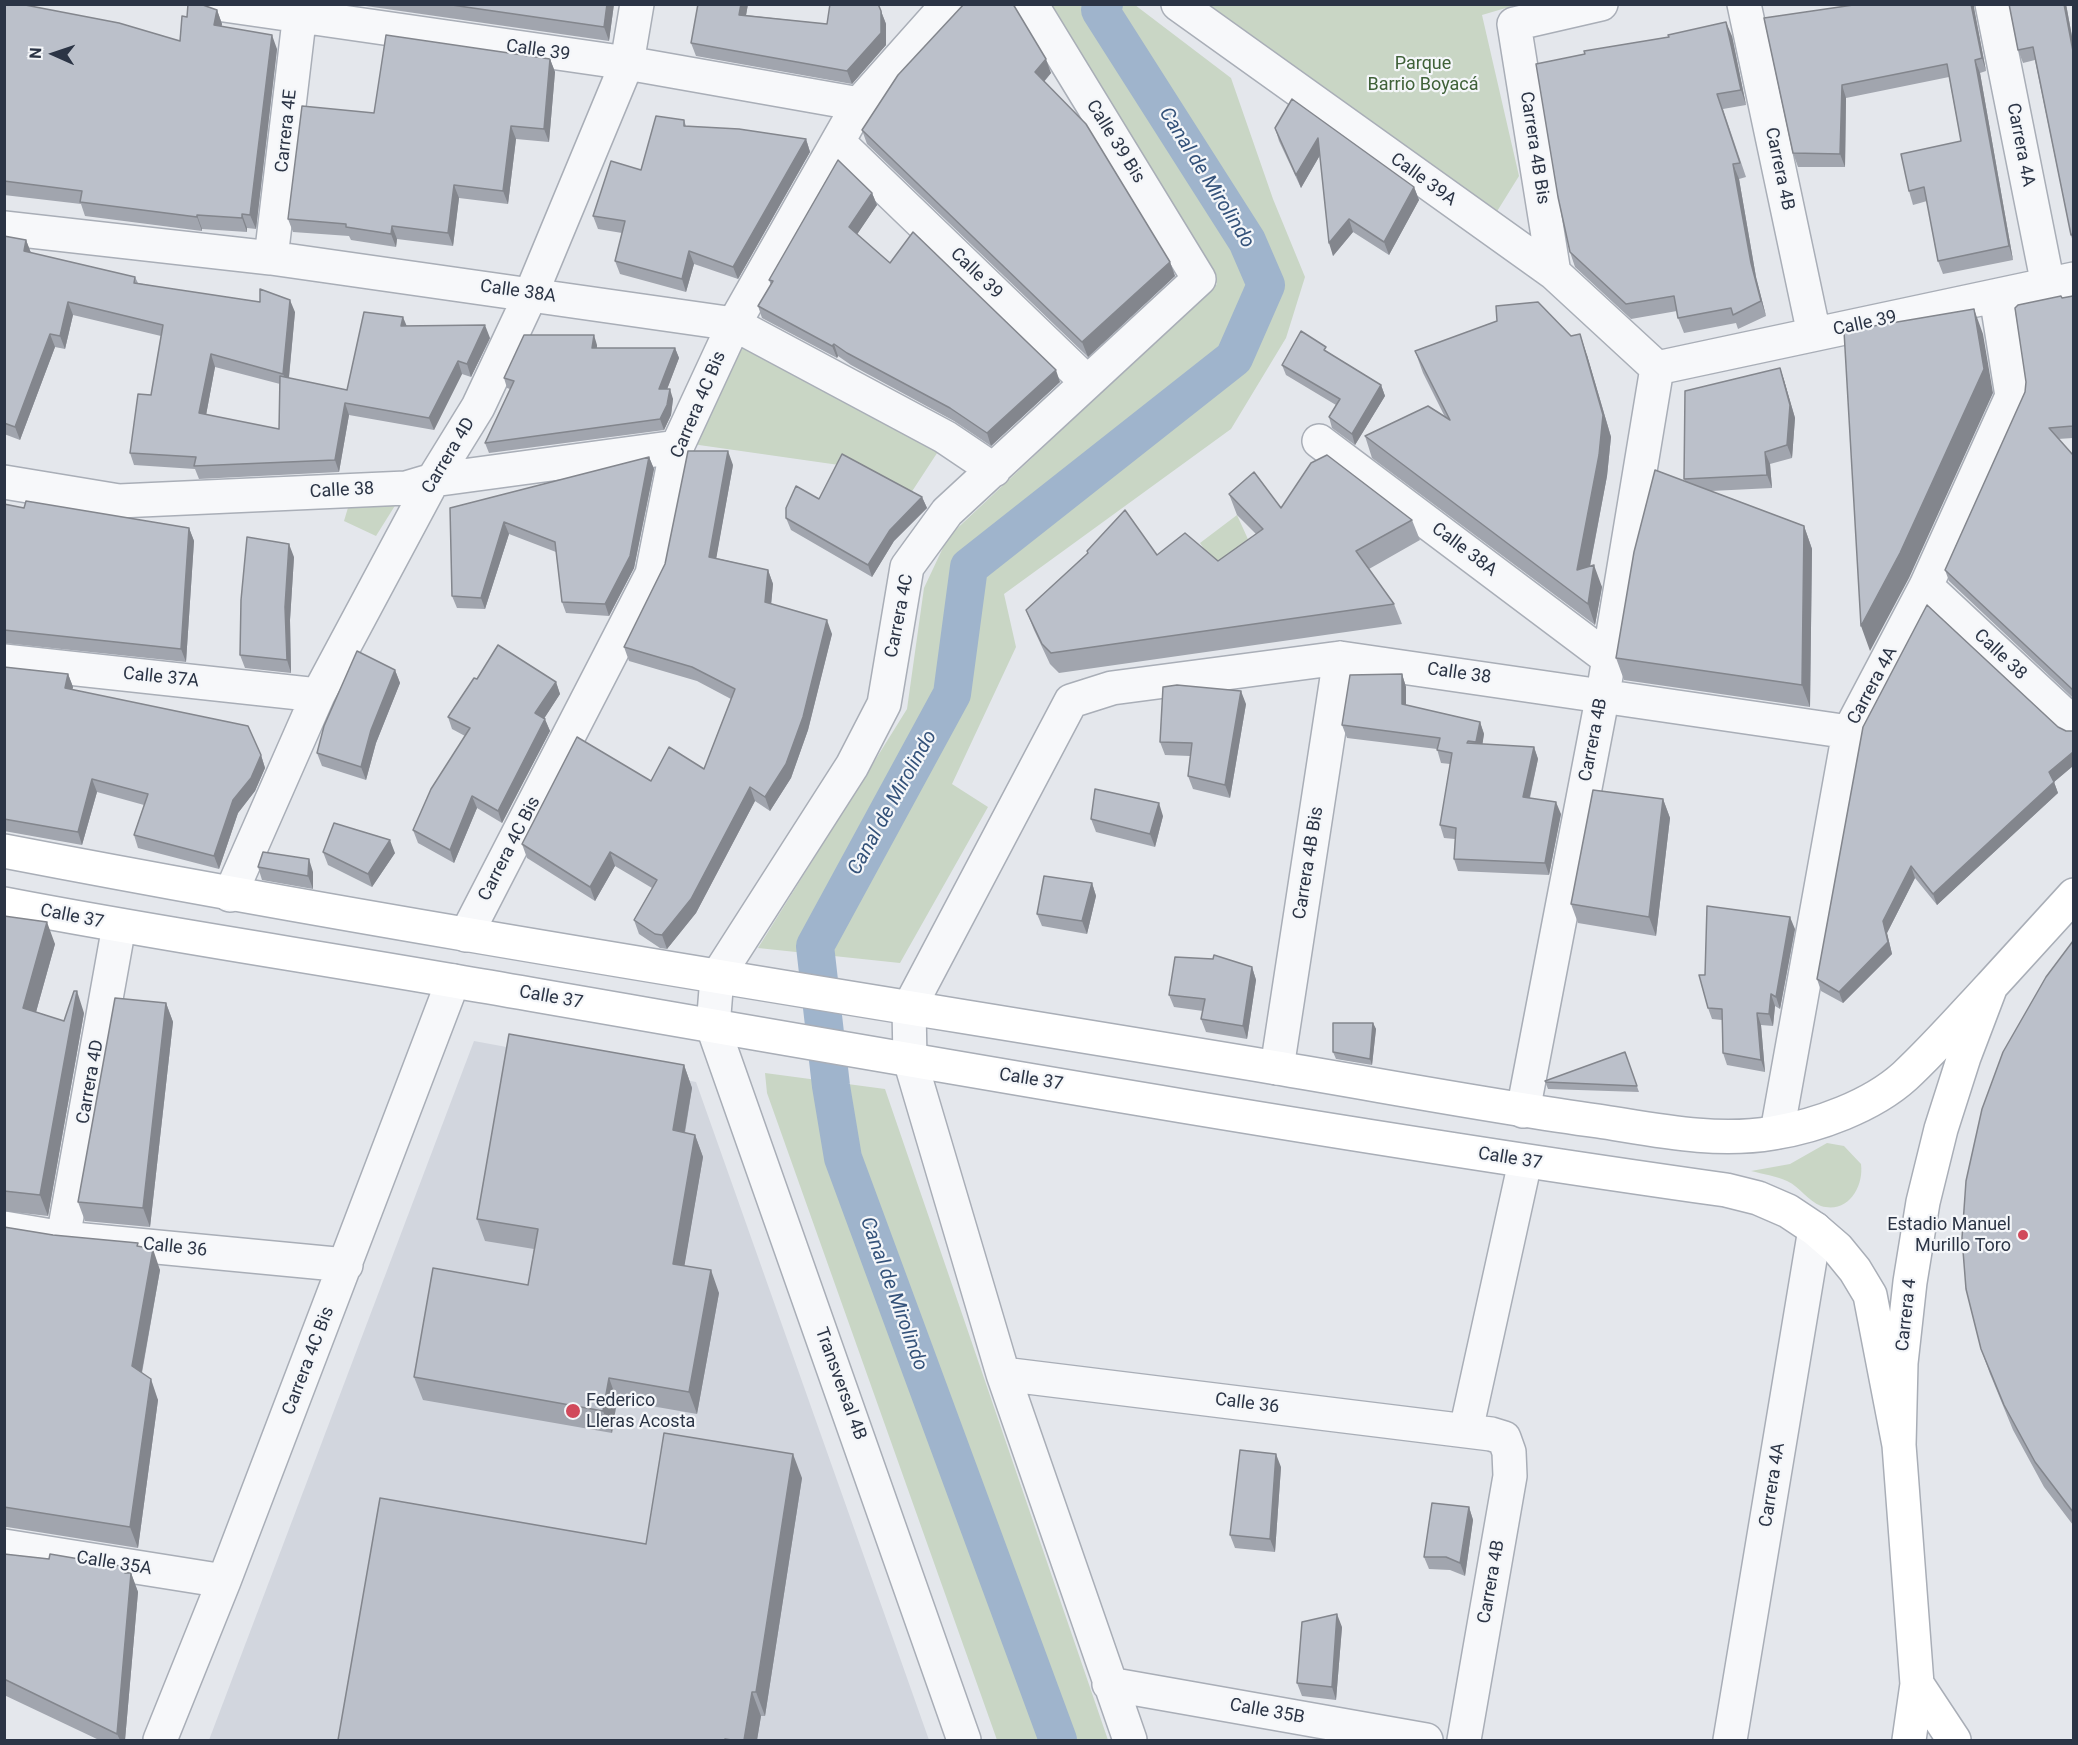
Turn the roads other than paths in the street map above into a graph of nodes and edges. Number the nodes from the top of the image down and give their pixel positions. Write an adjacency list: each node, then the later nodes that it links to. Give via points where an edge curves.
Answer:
1 (216, 4): 9 (street, Calle 39)
2 (637, 4): 10 (street, Carrera 4D)
3 (948, 4): 11 (street, Carrera 4C Bis)
4 (1030, 4): 16 (street, Calle 39 Bis)
5 (1178, 4): 15 (street, Calle 39A)
6 (1601, 4): 15 (street, Carrera 4B Bis, via 1514,24)
7 (1743, 4): 21 (street, Carrera 4B)
8 (1992, 4): 17 (street, Carrera 4A)
9 (300, 11): 10 (street, Calle 39); 14 (street, Carrera 4E)
10 (627, 63): 11 (street, Calle 39); 18 (street, Carrera 4D)
11 (859, 104): 12 (street, Carrera 4C Bis)
12 (838, 142): 20 (street, Carrera 4C Bis); 23 (street, Calle 39)
13 (4, 228): 14 (street, Calle 38A)
14 (271, 258): 18 (street, Calle 38A)
15 (1554, 273): 22 (street, Calle 39A)
16 (1199, 279): 23 (street, Carrera 4C)
17 (2061, 282): 19 (street, Calle 39)
18 (531, 294): 20 (street, Calle 38A); 27 (street, Carrera 4D, via 478,407)
19 (1996, 296): 21 (street, Calle 39); 29 (street, Carrera 4A, via 2012,396)
20 (734, 324): 25 (street, Carrera 4C Bis); 26 (street, Calle 38A, via 945,436)
21 (1814, 334): 22 (street, Calle 39)
22 (1657, 368): 31 (street, Carrera 4B)
23 (1088, 382): 26 (street, Carrera 4C)
24 (1319, 441): 31 (street, Calle 38A)
25 (677, 447): 27 (street, Calle 38); 42 (street, Carrera 4C Bis, via 652,574)
26 (994, 470): 43 (street, Carrera 4C, via 947,512 907,567 884,704 852,766)
27 (432, 480): 28 (street, Calle 38, via 406,488 119,501); 34 (street, Carrera 4D)
28 (4, 482)
29 (1926, 586): 35 (street, Calle 38); 36 (street, Carrera 4A)
30 (1340, 658): 33 (street, Calle 38); 46 (street, Calle 38, via 1112,688 1071,700); 49 (street, Carrera 4B Bis)
31 (1609, 659): 33 (street, Carrera 4B)
32 (4, 661): 34 (street, Calle 37A)
33 (1603, 694): 36 (street, Calle 38); 50 (street, Carrera 4B)
34 (318, 695): 38 (street, Carrera 4D)
35 (2073, 724)
36 (1849, 732): 51 (street, Carrera 4A)
37 (4, 851): 38 (main road)
38 (230, 895): 42 (main road)
39 (2073, 895): 45 (main road, Carrera 4)
40 (4, 904): 41 (main road, Calle 37)
41 (119, 926): 44 (main road, Calle 37); 55 (street, Carrera 4D)
42 (466, 935): 43 (main road)
43 (717, 977): 46 (main road); 47 (street, Carrera 4C)
44 (453, 981): 47 (main road, Calle 37); 56 (street, Carrera 4C Bis)
45 (1991, 986): 51 (main road, via 1901,1079 1862,1103); 59 (main road, Carrera 4, via 1941,1129 1923,1202 1901,1363)
46 (895, 1005): 48 (street); 49 (main road)
47 (713, 1027): 48 (main road, Calle 37); 65 (street, Transversal 4B)
48 (898, 1058): 52 (main road, Calle 37); 57 (street)
49 (1278, 1068): 50 (main road)
50 (1523, 1111): 51 (main road, via 1734,1138)
51 (1778, 1132)
52 (1525, 1162): 54 (main road, Calle 37, via 1726,1190 1758,1198); 58 (street)
53 (4, 1228): 55 (street, Calle 36)
54 (1815, 1228): 59 (main road, Calle 37, via 1843,1256 1870,1295); 69 (street, Carrera 4A)
55 (63, 1238): 56 (street, Calle 36)
56 (346, 1265): 61 (street, Carrera 4C Bis)
57 (1003, 1374): 58 (street, Calle 36); 62 (street)
58 (1478, 1432): 68 (street, Carrera 4B, via 1504,1438 1510,1476)
59 (1899, 1445): 63 (main road, Carrera 4)
60 (4, 1546): 61 (street, Calle 35A)
61 (224, 1581): 64 (street, Carrera 4C Bis)
62 (1109, 1684): 66 (street); 67 (street, Calle 35B)
63 (1917, 1684): 70 (main road, Carrera 4); 71 (main road)
64 (160, 1740)
65 (964, 1740)
66 (1130, 1740)
67 (1426, 1740)
68 (1464, 1740)
69 (1730, 1740)
70 (1909, 1740)
71 (1954, 1740)

